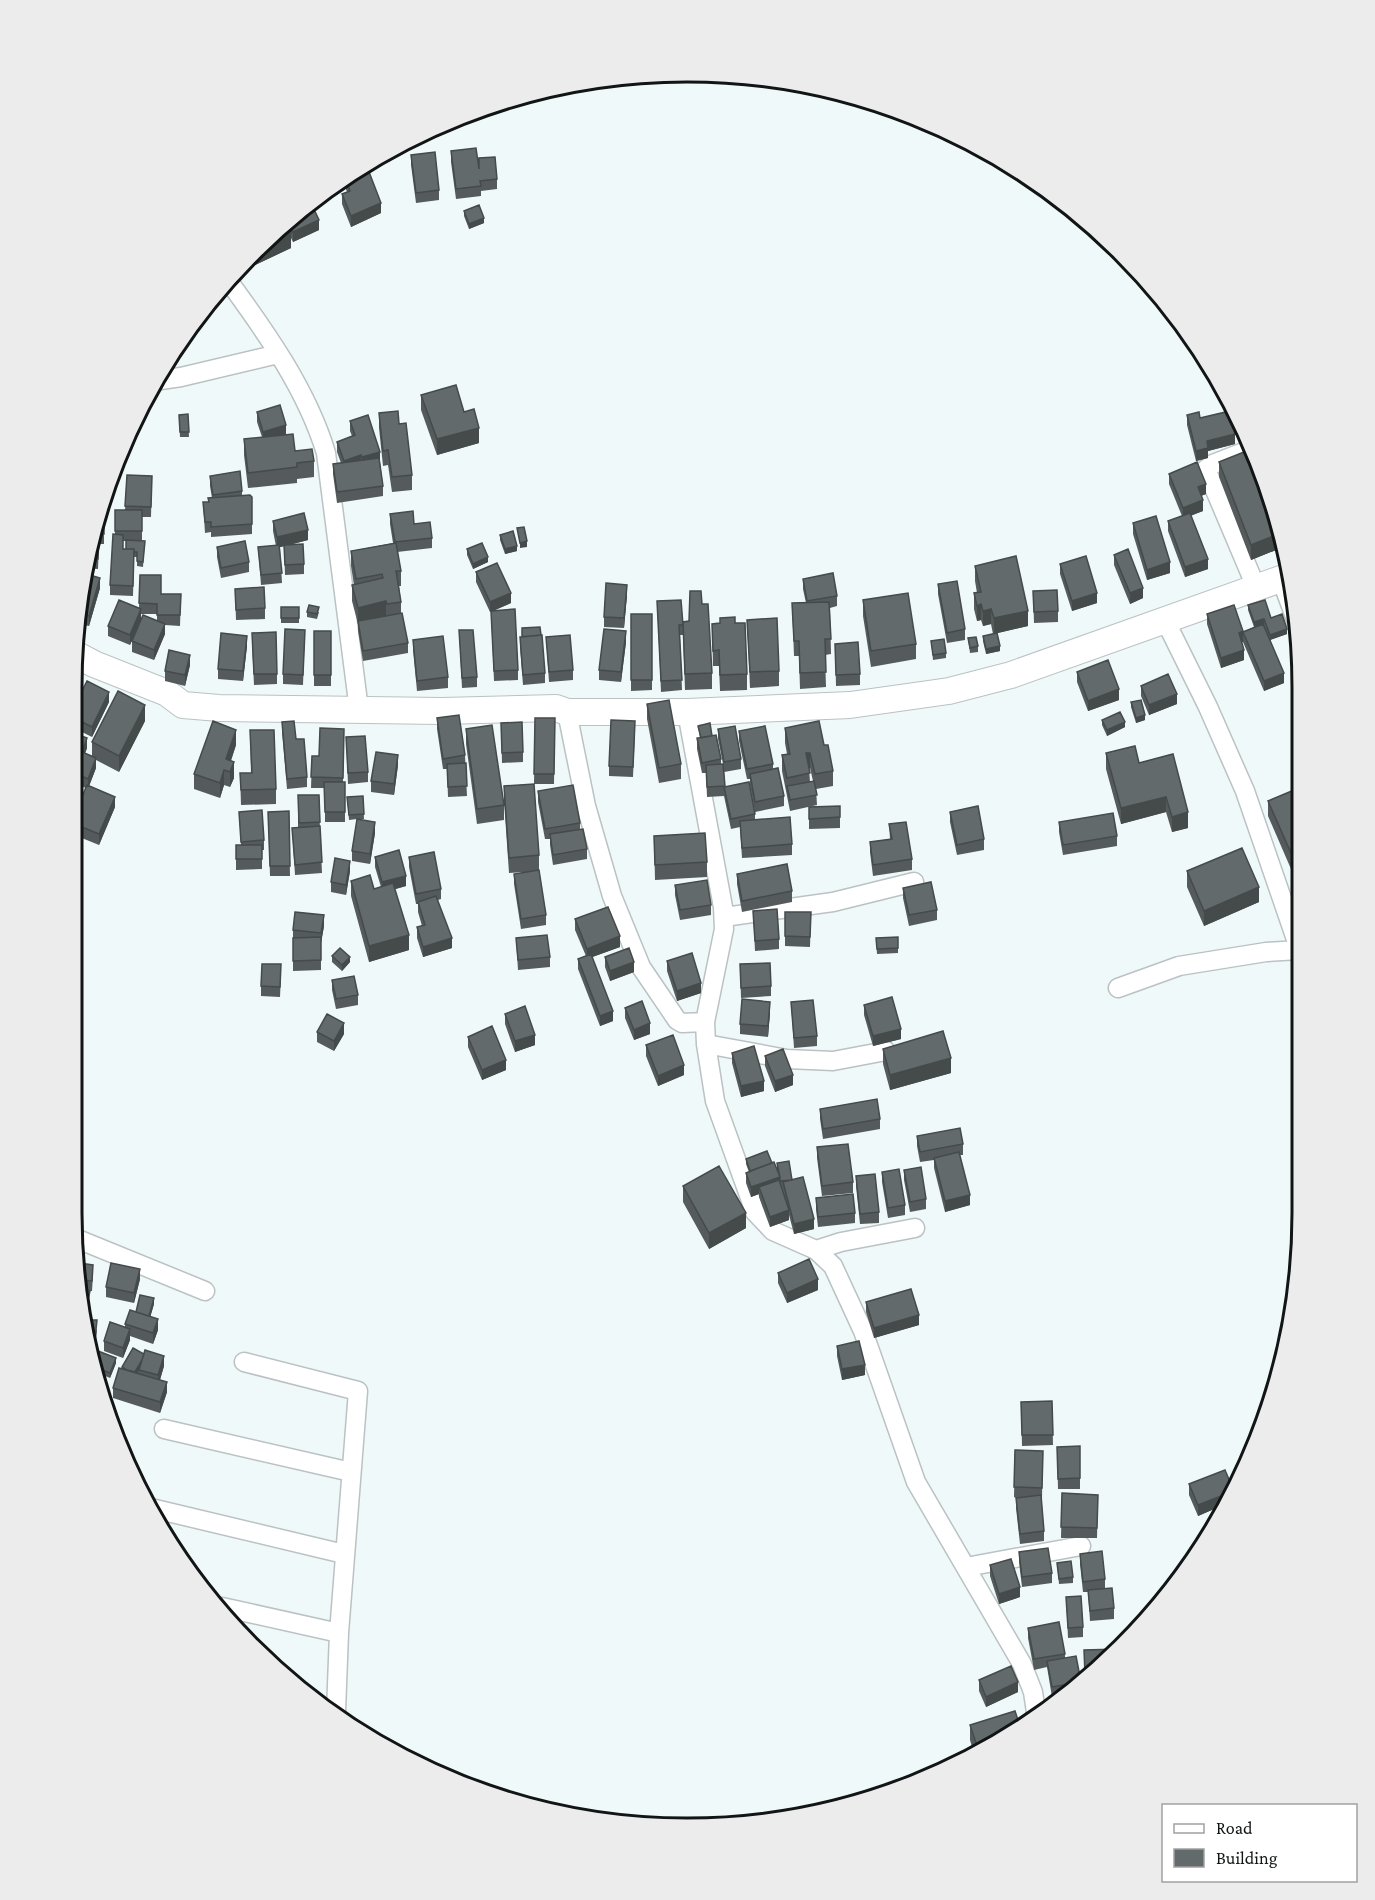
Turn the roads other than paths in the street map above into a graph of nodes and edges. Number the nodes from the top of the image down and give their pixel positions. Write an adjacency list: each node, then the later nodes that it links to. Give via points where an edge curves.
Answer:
1 (233, 289): 2 (street)
2 (278, 354): 3 (street); 9 (street, via 317,423 326,453)
3 (168, 379)
4 (1244, 452): 6 (street, via 1206,469)
5 (1282, 578): 6 (highway)
6 (1256, 586): 7 (highway)
7 (1165, 620): 11 (highway, via 1011,675 949,691 850,705); 14 (street, via 1245,791)
8 (84, 659): 9 (highway, via 167,693 183,705)
9 (359, 710): 10 (highway, via 556,708)
10 (567, 712): 11 (highway); 17 (street, via 586,806 612,896 641,968 677,1020)
11 (687, 712): 13 (street)
12 (914, 882): 13 (street, via 833,902)
13 (724, 917): 17 (street)
14 (1292, 928)
15 (1292, 951): 16 (street, via 1179,966)
16 (1118, 988)
17 (705, 1022): 18 (street)
18 (706, 1044): 19 (street, via 787,1059 833,1061); 22 (street, via 715,1101 755,1212 773,1231)
19 (886, 1051)
20 (915, 1228): 22 (street)
21 (84, 1242): 23 (street)
22 (816, 1250): 30 (street, via 833,1266 863,1331 916,1482)
23 (205, 1291)
24 (244, 1362): 26 (street, via 358,1391)
25 (164, 1429): 26 (street)
26 (351, 1472): 29 (street)
27 (162, 1512): 29 (street)
28 (1082, 1546): 30 (street)
29 (344, 1554): 32 (street)
30 (966, 1567): 34 (street, via 1022,1664)
31 (231, 1609): 32 (street)
32 (339, 1633): 33 (street)
33 (336, 1705)
34 (1035, 1708)

